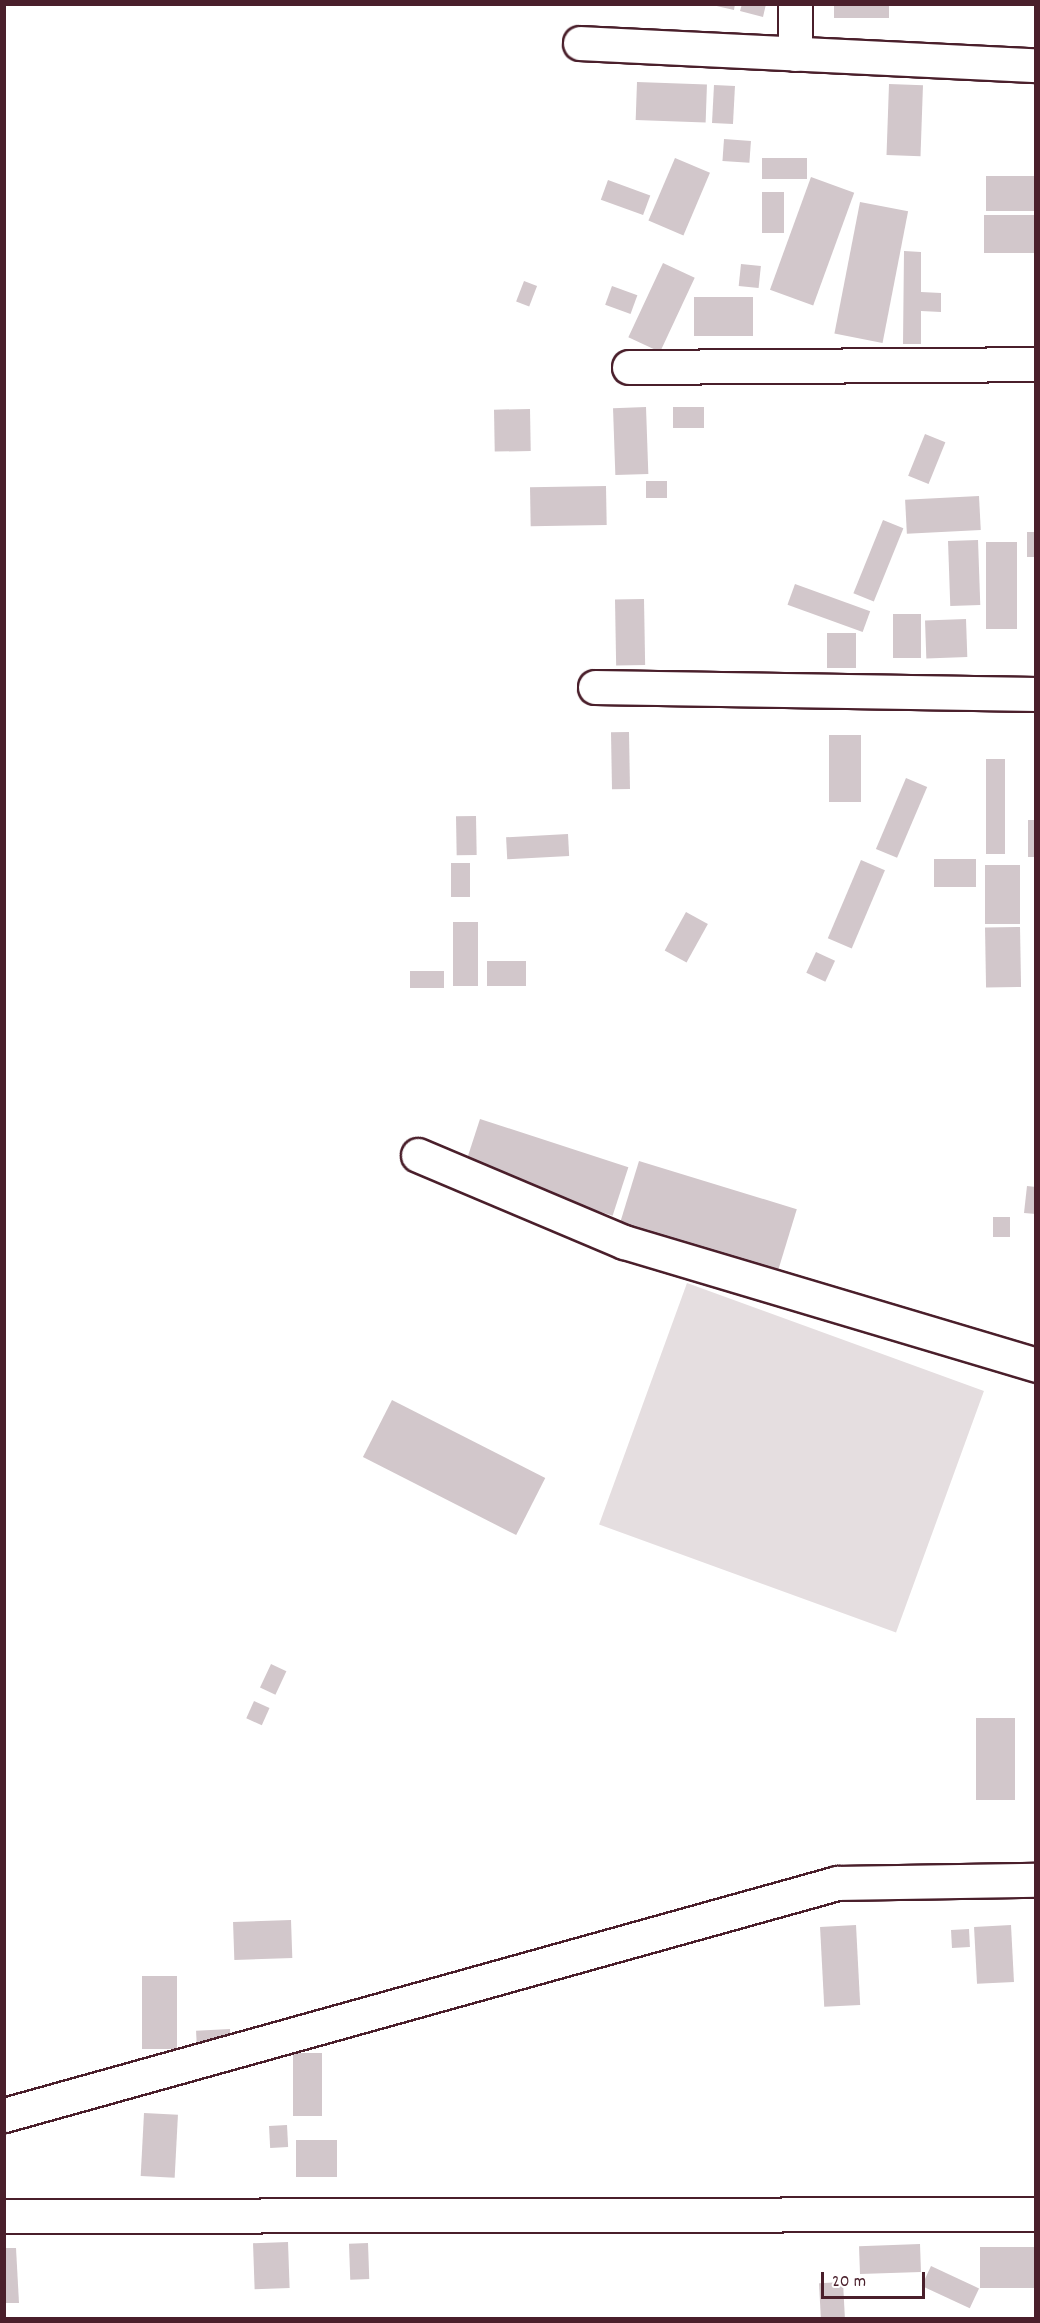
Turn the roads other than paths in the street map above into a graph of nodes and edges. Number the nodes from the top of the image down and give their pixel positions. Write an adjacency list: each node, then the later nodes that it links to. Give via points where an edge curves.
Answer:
1 (795, 4): 3 (street)
2 (580, 43): 3 (street)
3 (795, 54): 4 (street)
4 (1035, 65)
5 (1035, 364): 6 (street)
6 (629, 367)
7 (595, 687): 8 (street)
8 (1035, 694)
9 (418, 1155): 10 (street, via 624,1242)
10 (1035, 1365)
11 (1035, 1880): 12 (street, via 837,1883)
12 (4, 2115)
13 (1035, 2214): 14 (street)
14 (4, 2216)

